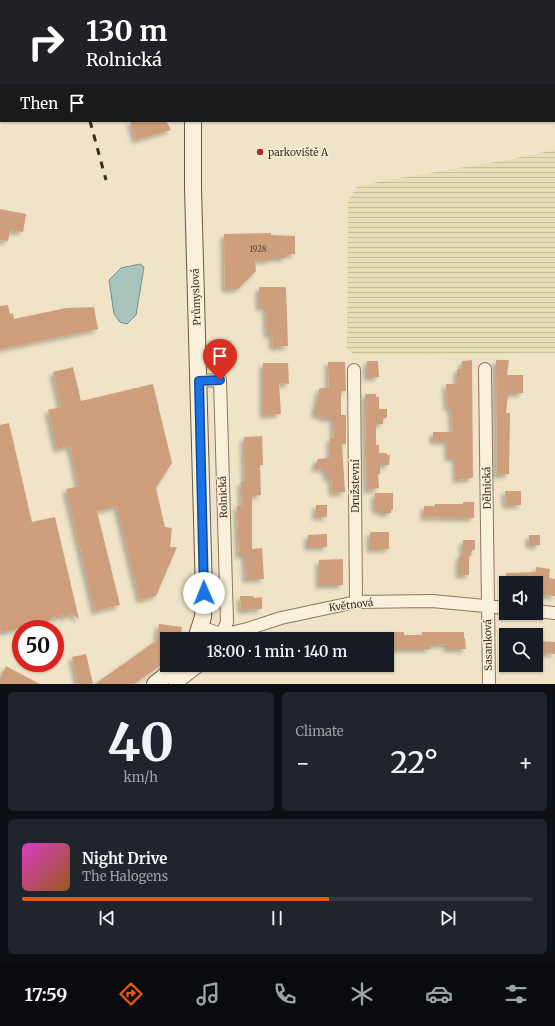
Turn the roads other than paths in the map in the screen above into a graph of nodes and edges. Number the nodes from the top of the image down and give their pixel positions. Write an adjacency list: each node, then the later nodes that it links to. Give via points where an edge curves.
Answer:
1 (193, 122): 4 (main road, Průmyslová)
2 (485, 369): 6 (street, Dělnická)
3 (354, 370): 5 (street, Družstevní)
4 (199, 381): 10 (main road, Průmyslová, via 204,609); 11 (street, Rolnická, via 220,380 227,622)
5 (356, 602): 6 (street, Květnová, via 432,601); 12 (street, Květnová, via 281,618)
6 (488, 606): 7 (street, Květnová); 17 (street, Sasanková)
7 (499, 607)
8 (543, 612): 9 (street)
9 (555, 613)
10 (198, 632)
11 (223, 632)
12 (237, 632)
13 (170, 672): 15 (main road)
14 (191, 672): 16 (street)
15 (155, 684)
16 (175, 684)
17 (489, 684)

